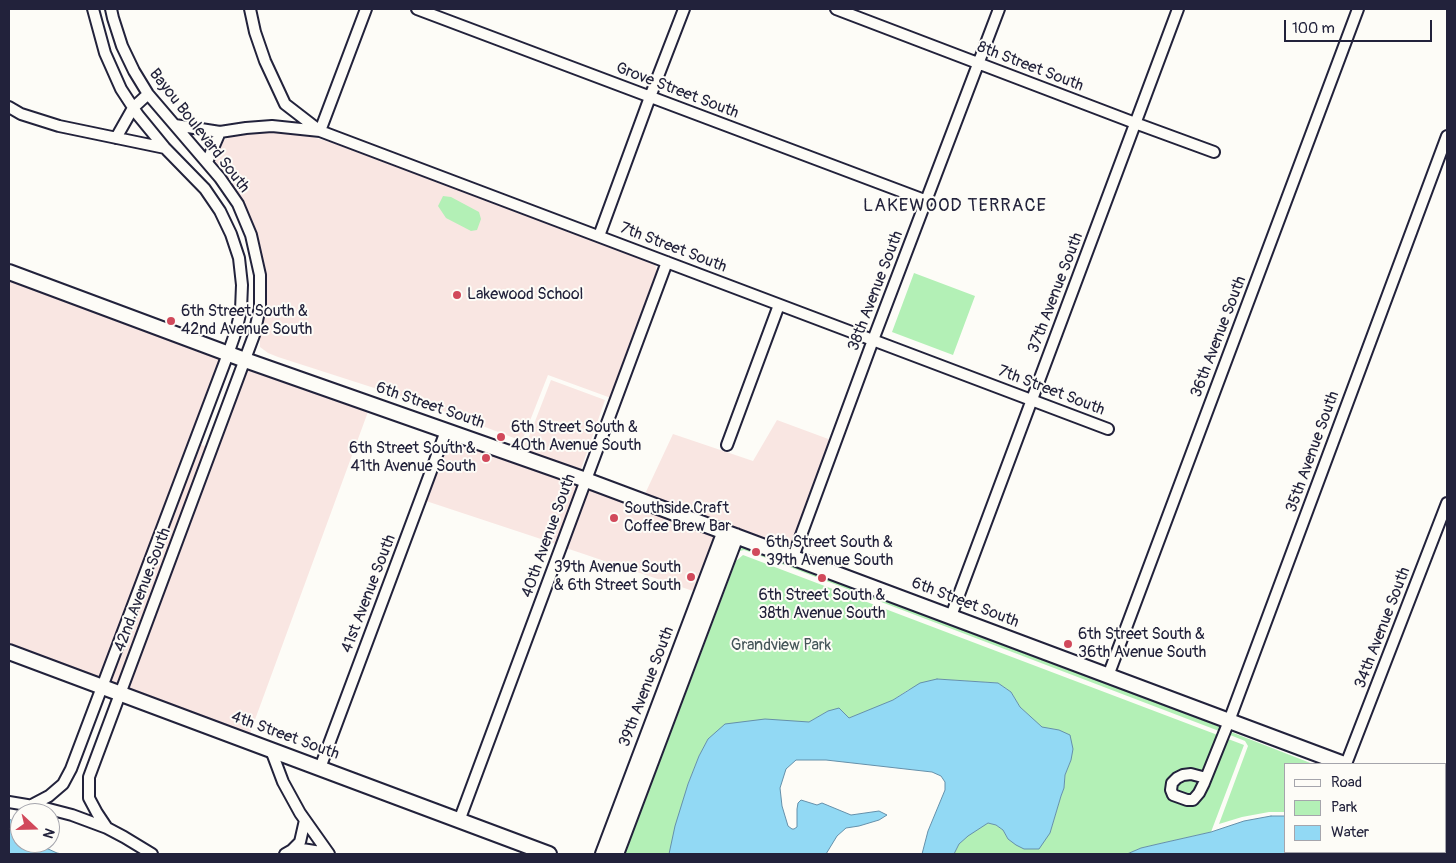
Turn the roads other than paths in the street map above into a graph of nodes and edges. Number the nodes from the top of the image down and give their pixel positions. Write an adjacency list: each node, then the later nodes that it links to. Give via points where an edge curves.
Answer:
1 (93, 9): 15 (street, Bayou Boulevard South, via 105,53)
2 (111, 9): 12 (street, Bayou Boulevard South, via 122,46)
3 (250, 9): 18 (street, via 265,61 285,104)
4 (366, 9): 18 (street)
5 (417, 9): 13 (street, Grove Street South)
6 (684, 9): 13 (street)
7 (836, 9): 11 (street, 8th Street South)
8 (999, 9): 11 (street, 38th Avenue South)
9 (1178, 9): 16 (street, 37th Avenue South)
10 (1358, 9): 45 (street, 36th Avenue South)
11 (978, 63): 16 (street, 8th Street South); 25 (street, 38th Avenue South)
12 (148, 94): 15 (street); 17 (street, Bayou Boulevard South)
13 (650, 97): 25 (street, Grove Street South); 26 (street)
14 (9, 107): 21 (street, via 59,126)
15 (133, 108): 21 (street); 22 (street, Bayou Boulevard South)
16 (1135, 123): 23 (street, 8th Street South); 33 (street, 37th Avenue South)
17 (175, 125): 19 (street, 7th Street South); 24 (street, Bayou Boulevard South)
18 (320, 131): 19 (street, 7th Street South, via 272,126); 26 (street, 7th Street South)
19 (220, 132): 24 (street)
20 (1447, 136): 48 (street, 35th Avenue South)
21 (116, 138): 22 (street)
22 (165, 148): 31 (street, Bayou Boulevard South, via 205,189 231,234 239,258 241,310)
23 (1214, 152)
24 (207, 162): 32 (street, Bayou Boulevard South, via 238,204 251,235 260,275 260,307)
25 (927, 201): 30 (street, 38th Avenue South)
26 (599, 236): 27 (street, 7th Street South)
27 (667, 262): 29 (street, 7th Street South); 39 (street, 40th Avenue South)
28 (9, 272): 31 (street, 6th Street South)
29 (779, 306): 30 (street, 7th Street South); 38 (street)
30 (873, 340): 33 (street, 7th Street South); 42 (street, 38th Avenue South)
31 (228, 354): 32 (street, 6th Street South); 36 (street, 42nd Avenue South)
32 (246, 360): 35 (street, 6th Street South); 37 (street, 42nd Avenue South)
33 (1032, 400): 34 (street, 7th Street South); 43 (street, 37th Avenue South)
34 (1108, 429)
35 (446, 431): 39 (street, 6th Street South); 52 (street, 41st Avenue South)
36 (197, 437): 37 (street); 46 (street, 42nd Avenue South)
37 (214, 444): 47 (street, 42nd Avenue South)
38 (727, 445)
39 (586, 480): 41 (street, 6th Street South); 57 (street, 40th Avenue South)
40 (1447, 503): 51 (street, 34th Avenue South)
41 (730, 533): 42 (street, 6th Street South); 63 (street, 39th Avenue South); 64 (street, 39th Avenue South)
42 (794, 557): 43 (street, 6th Street South)
43 (951, 616): 45 (street, 6th Street South)
44 (9, 652): 46 (street, 4th Street South)
45 (1108, 676): 48 (street, 6th Street South)
46 (102, 687): 47 (street, 4th Street South); 54 (street, 42nd Avenue South, via 79,752 63,784)
47 (120, 694): 49 (street, 4th Street South); 58 (street, 42nd Avenue South, via 89,777 89,798)
48 (1229, 721): 50 (street, 6th Street South); 53 (street, 35th Avenue South)
49 (270, 750): 52 (street, 4th Street South); 56 (street, via 283,782)
50 (1342, 763)
51 (1345, 763)
52 (320, 768): 57 (street, 4th Street South)
53 (1206, 778)
54 (36, 803)
55 (60, 812): 58 (street)
56 (305, 820): 59 (street, via 300,842); 61 (street)
57 (459, 821): 62 (street, 4th Street South)
58 (107, 828): 60 (street)
59 (289, 852): 61 (street, via 302,848)
60 (152, 854)
61 (328, 854)
62 (550, 854)
63 (603, 854)
64 (616, 854)

